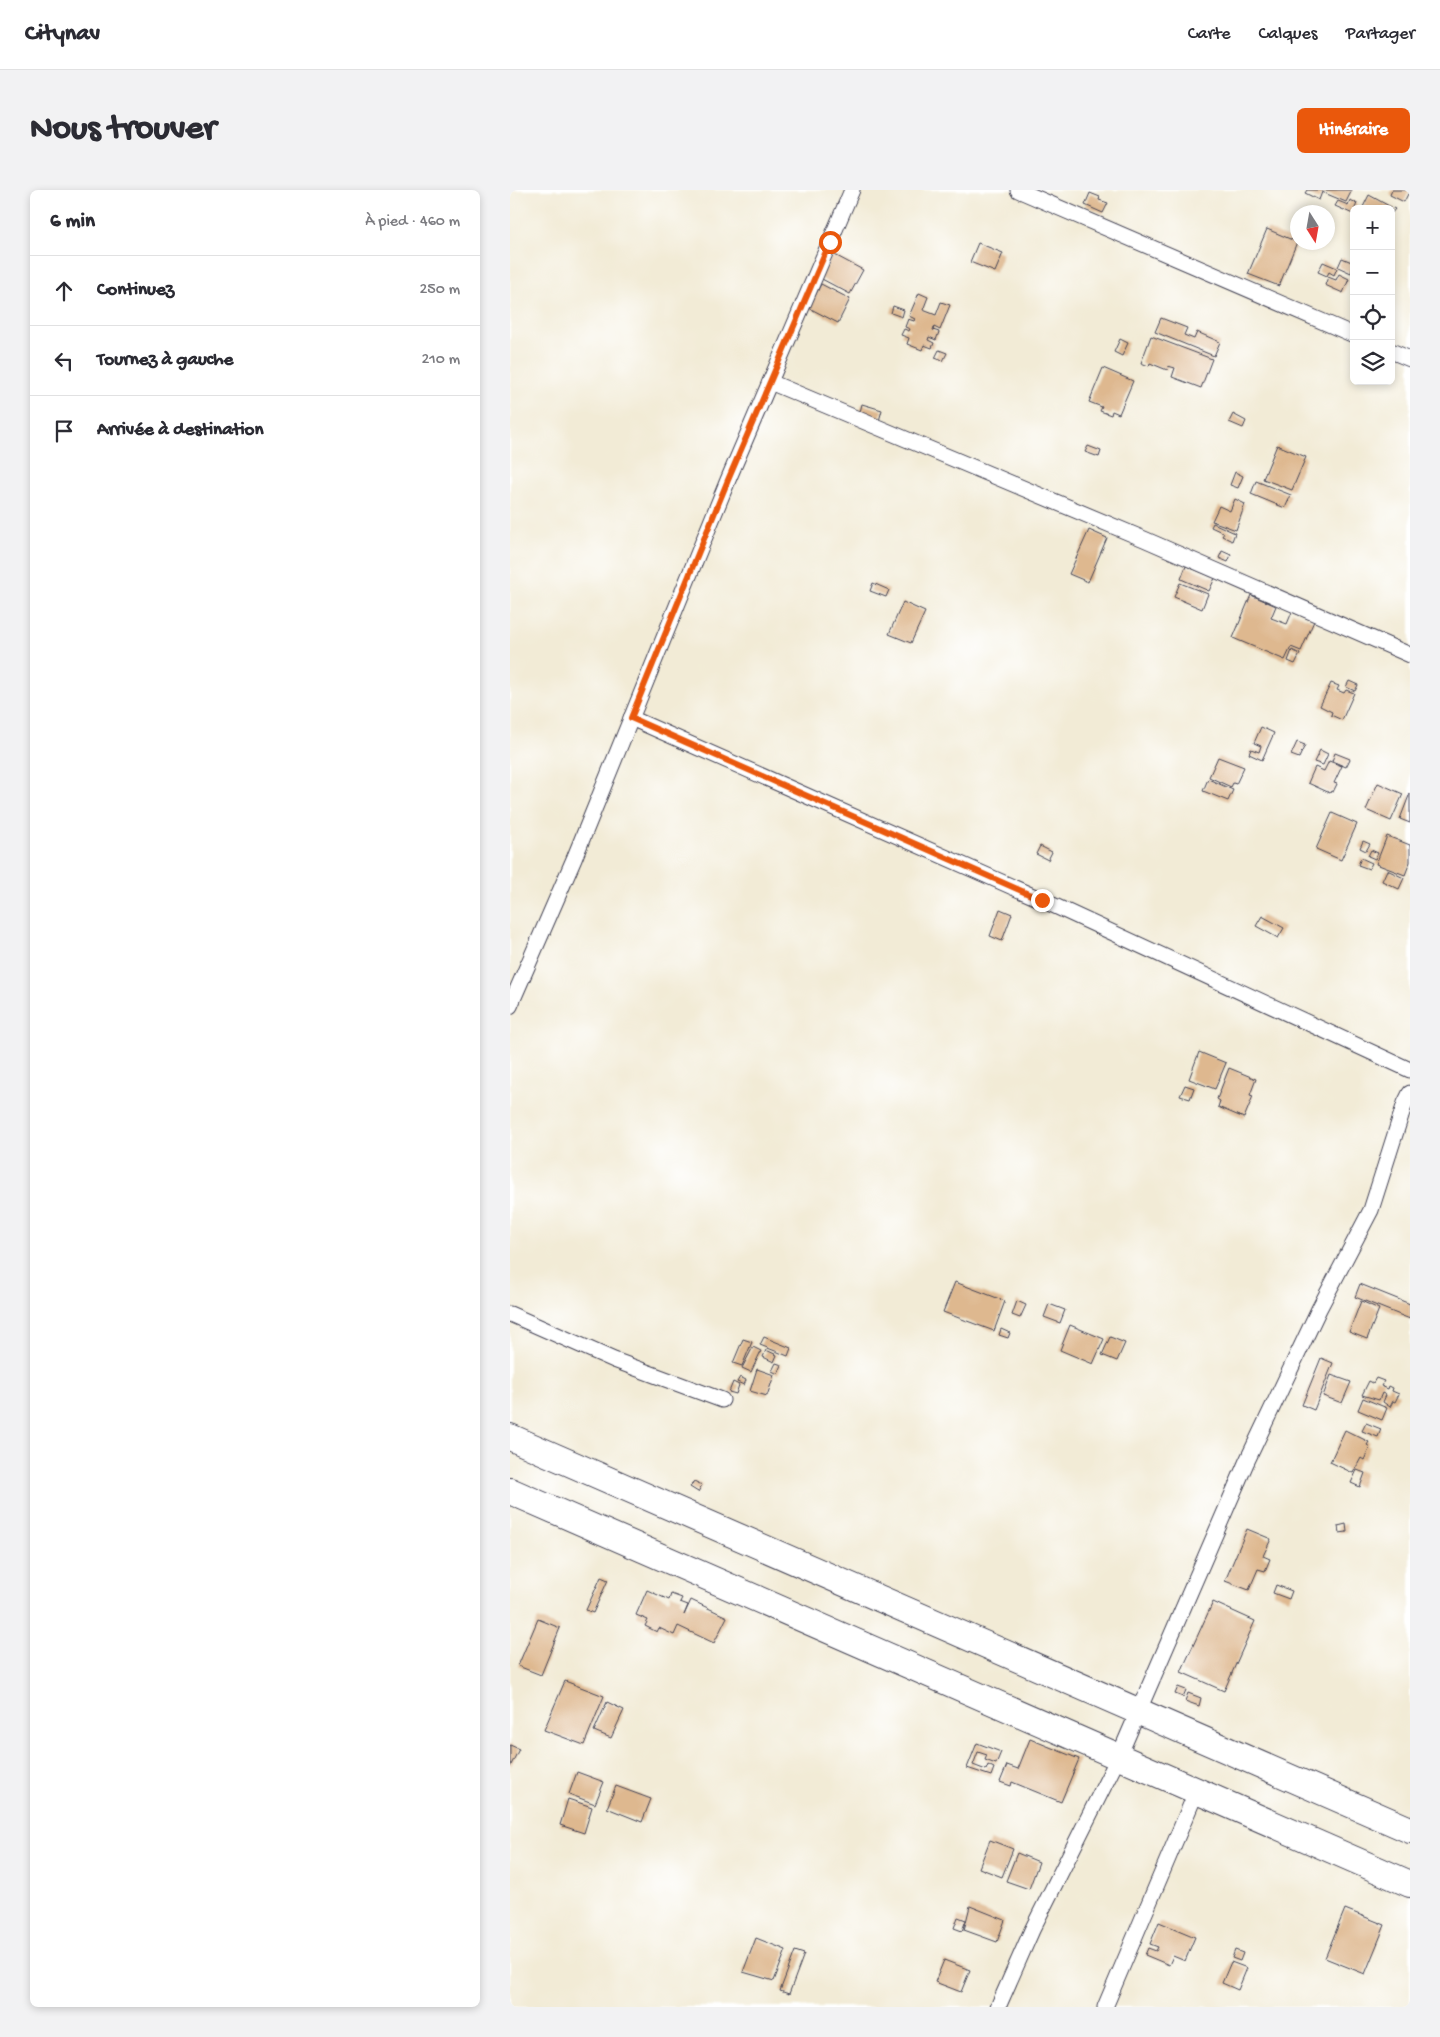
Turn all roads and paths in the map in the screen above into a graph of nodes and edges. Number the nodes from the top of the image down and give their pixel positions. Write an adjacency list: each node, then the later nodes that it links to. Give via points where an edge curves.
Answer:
1 (852, 190): 6 (street)
2 (1018, 190): 3 (street)
3 (1350, 333)
4 (1395, 353): 5 (street)
5 (1410, 359)
6 (770, 382): 7 (street); 8 (street)
7 (1410, 655)
8 (631, 718): 9 (street); 10 (street, via 1042,900)
9 (510, 1006)
10 (1410, 1070)
11 (1410, 1093): 16 (street, via 1404,1103 1371,1210 1246,1463)
12 (510, 1314): 13 (street, via 614,1360)
13 (722, 1400)
14 (510, 1437): 16 (highway)
15 (510, 1491): 17 (highway)
16 (1136, 1712): 17 (street); 19 (highway)
17 (1118, 1756): 18 (highway); 21 (street, via 1032,1930)
18 (1197, 1790): 20 (highway); 22 (street)
19 (1410, 1830)
20 (1410, 1884)
21 (998, 2007)
22 (1105, 2007)

